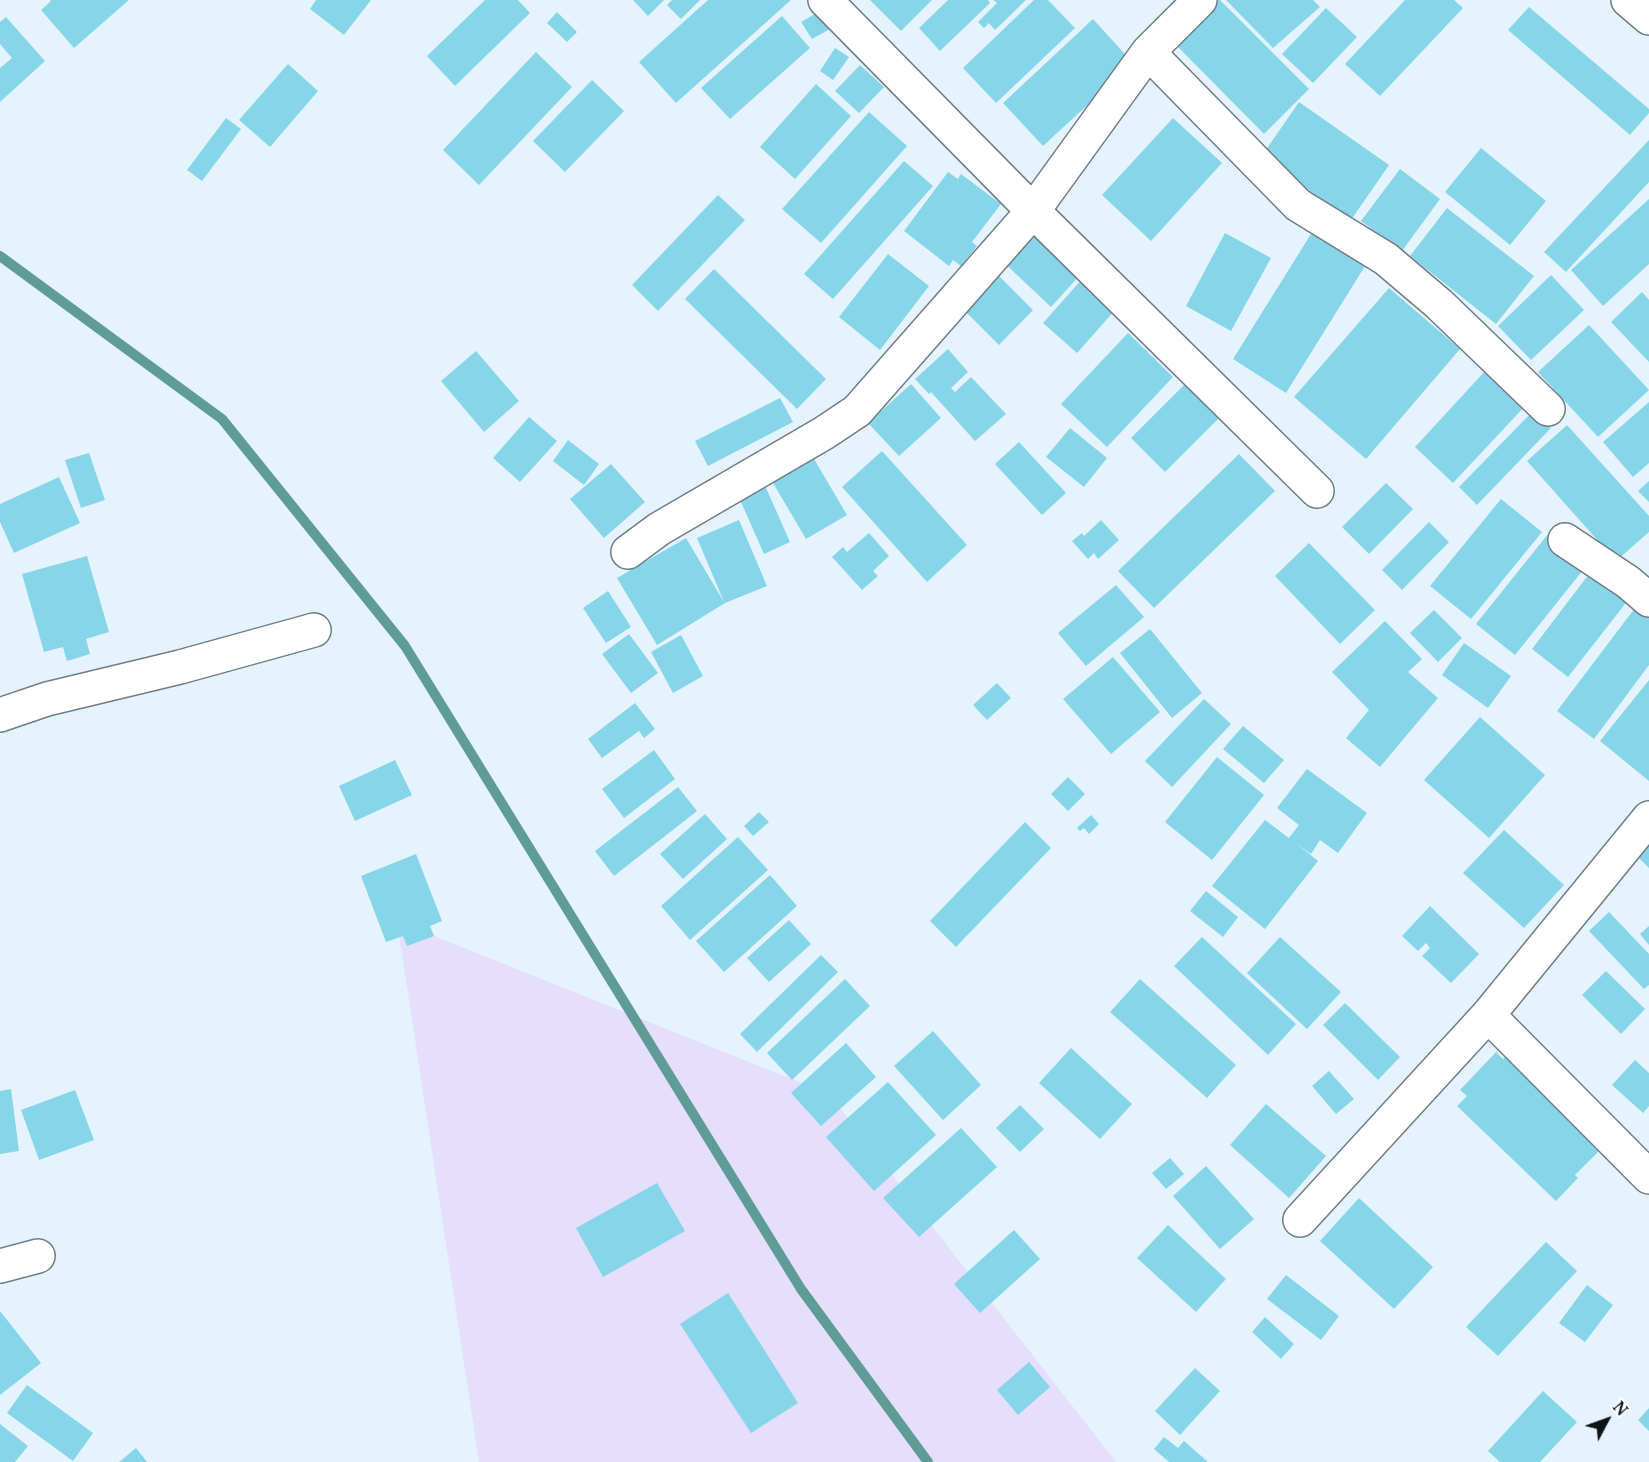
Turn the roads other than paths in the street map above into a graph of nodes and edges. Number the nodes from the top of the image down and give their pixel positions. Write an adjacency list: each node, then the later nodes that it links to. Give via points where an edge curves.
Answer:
1 (825, 0): 6 (street)
2 (1200, 0): 5 (street)
3 (1628, 0): 4 (street)
4 (1649, 18)
5 (1148, 52): 6 (street); 7 (street, via 1298,205 1386,259)
6 (1033, 211): 8 (street); 10 (street, via 857,411 659,529)
7 (1548, 409)
8 (1317, 491)
9 (1565, 540): 11 (street)
10 (628, 552)
11 (1649, 600)
12 (314, 630): 13 (street, via 47,699)
13 (0, 715)
14 (1649, 818): 15 (street)
15 (1488, 1015): 16 (street); 17 (street)
16 (1649, 1177)
17 (1300, 1220)
18 (38, 1256): 19 (street)
19 (0, 1266)

